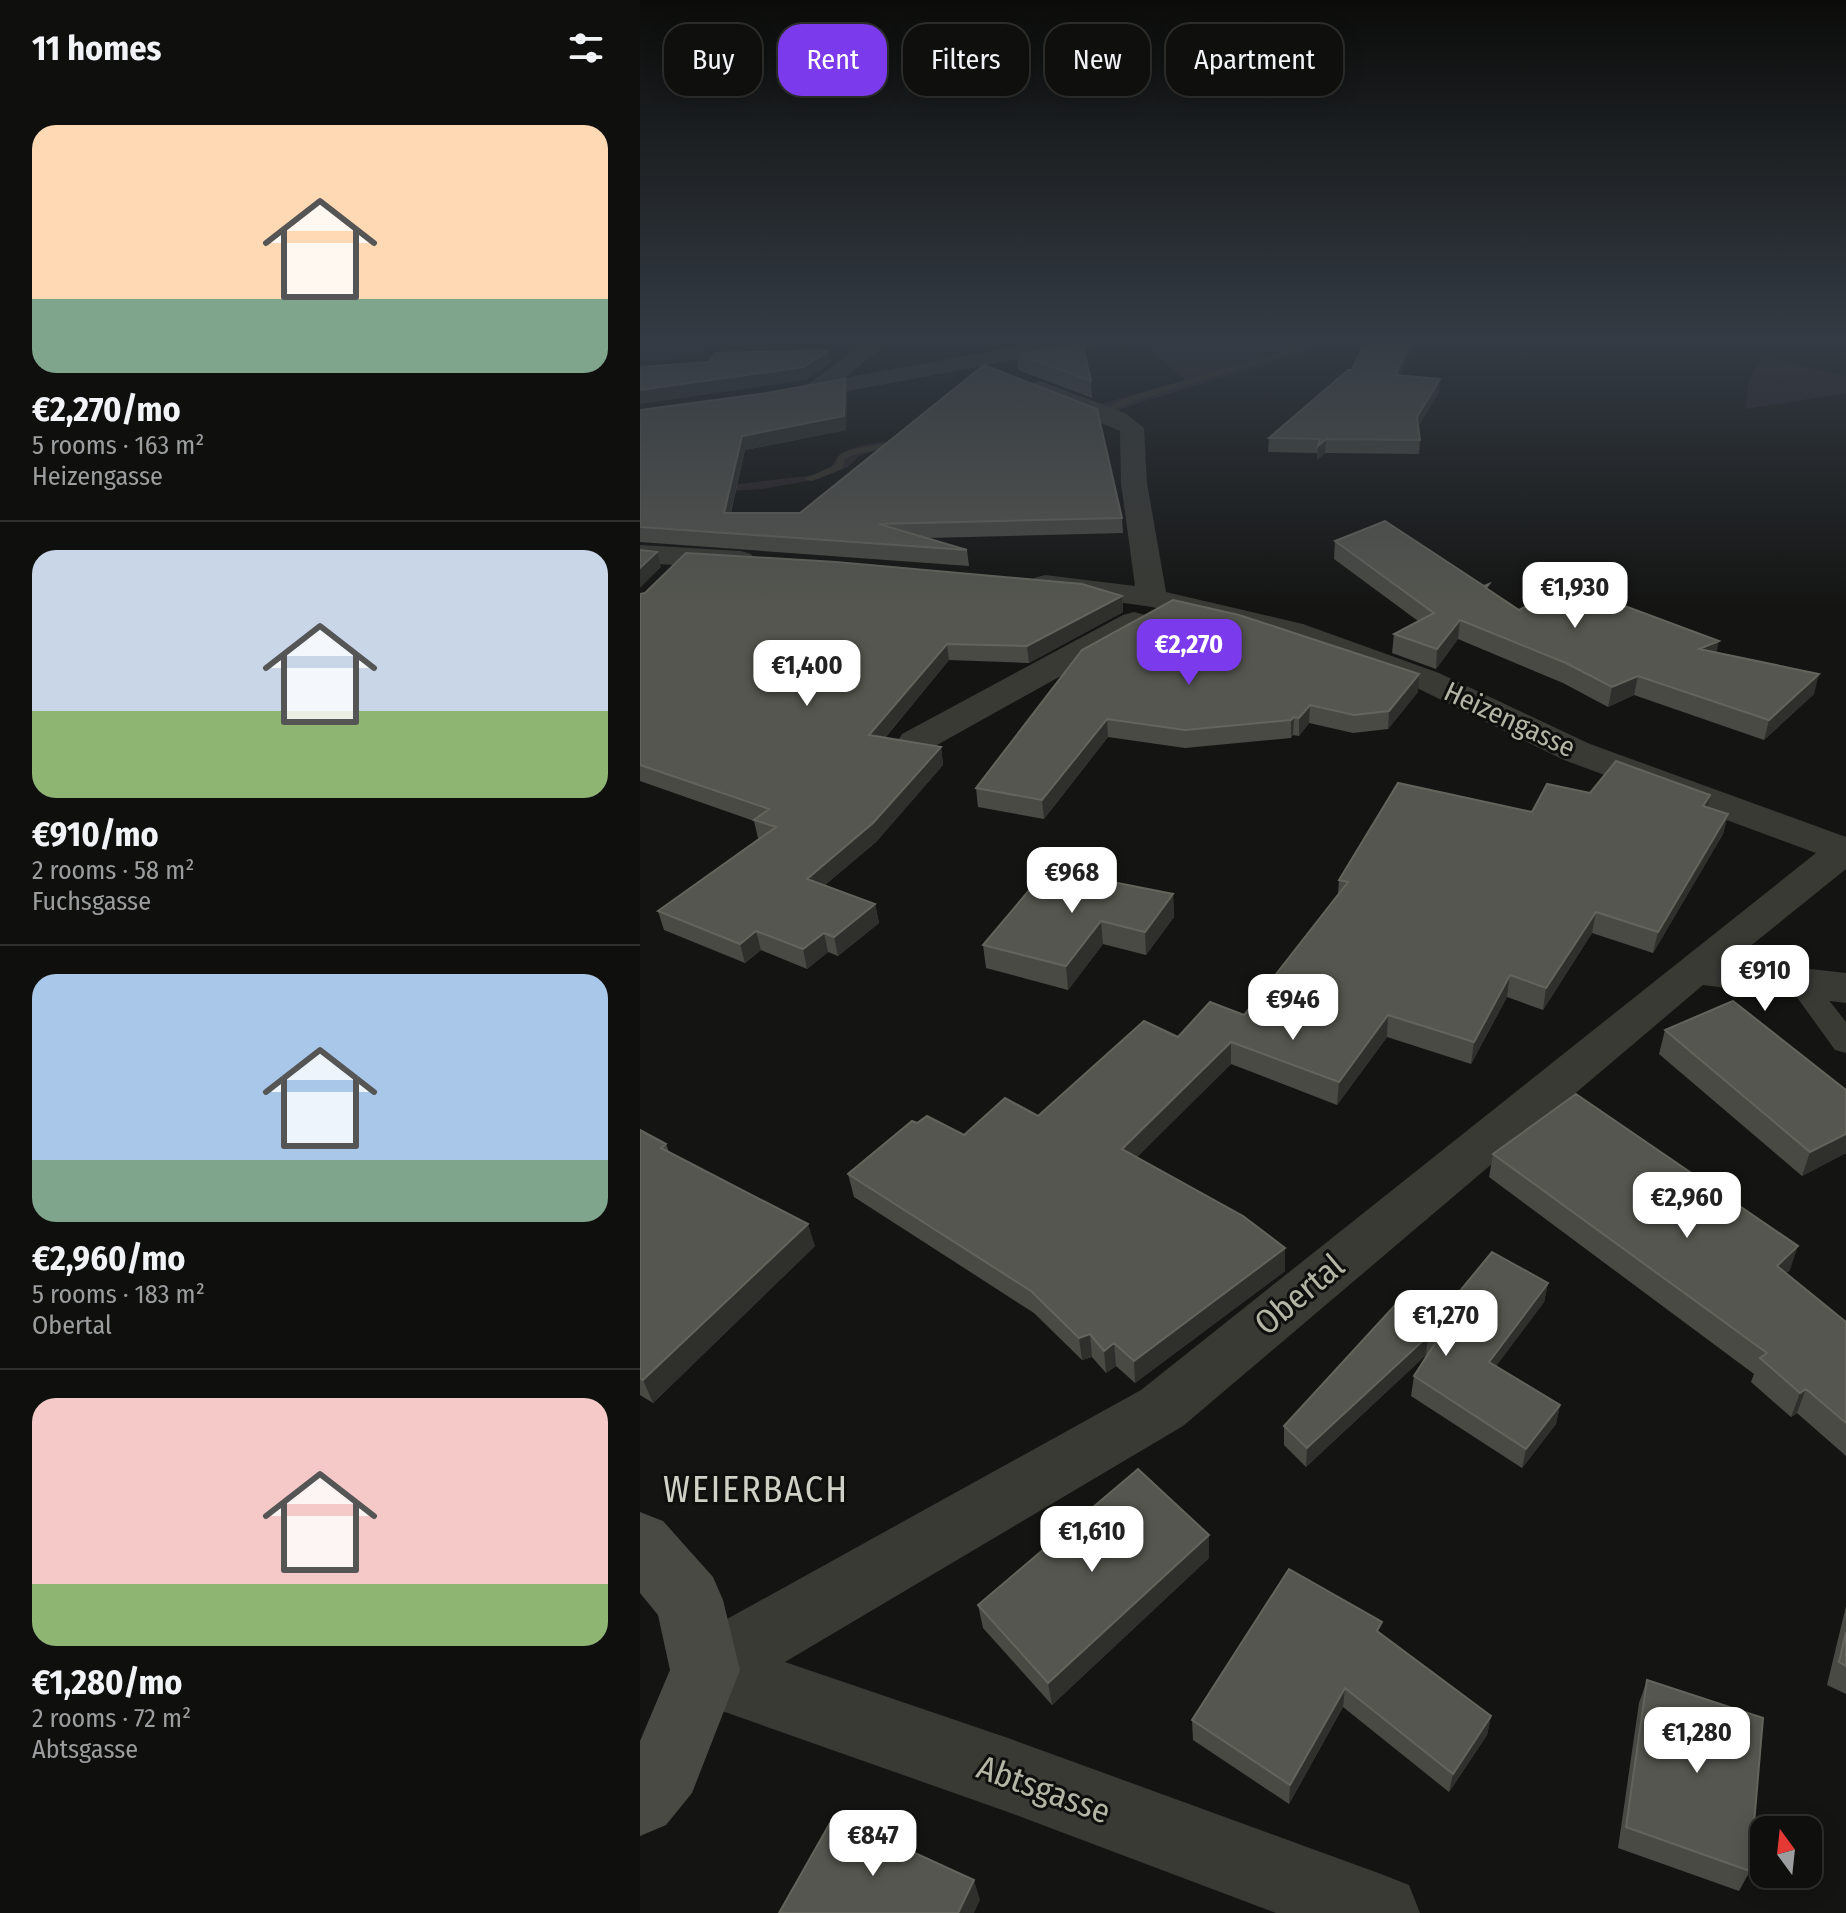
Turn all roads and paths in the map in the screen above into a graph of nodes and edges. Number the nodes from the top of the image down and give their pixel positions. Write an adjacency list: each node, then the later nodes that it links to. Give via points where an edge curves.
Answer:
1 (1132, 428): 5 (street, via 1134,483)
2 (640, 554): 3 (street, via 678,566)
3 (778, 562)
4 (1014, 582): 5 (street, Heizengasse)
5 (1162, 600): 6 (street); 7 (street, Heizengasse, via 1292,631 1357,653 1427,680 1577,752)
6 (915, 742)
7 (1845, 850): 8 (street, Obertal)
8 (1693, 970): 9 (street); 13 (street, Obertal, via 1162,1408)
9 (1800, 982): 10 (street); 11 (lane)
10 (1846, 988)
11 (1846, 1043)
12 (640, 1543): 13 (street, via 689,1600)
13 (705, 1670): 14 (street, via 666,1767); 15 (street, Abtsgasse)
14 (640, 1799)
15 (1381, 1913)

